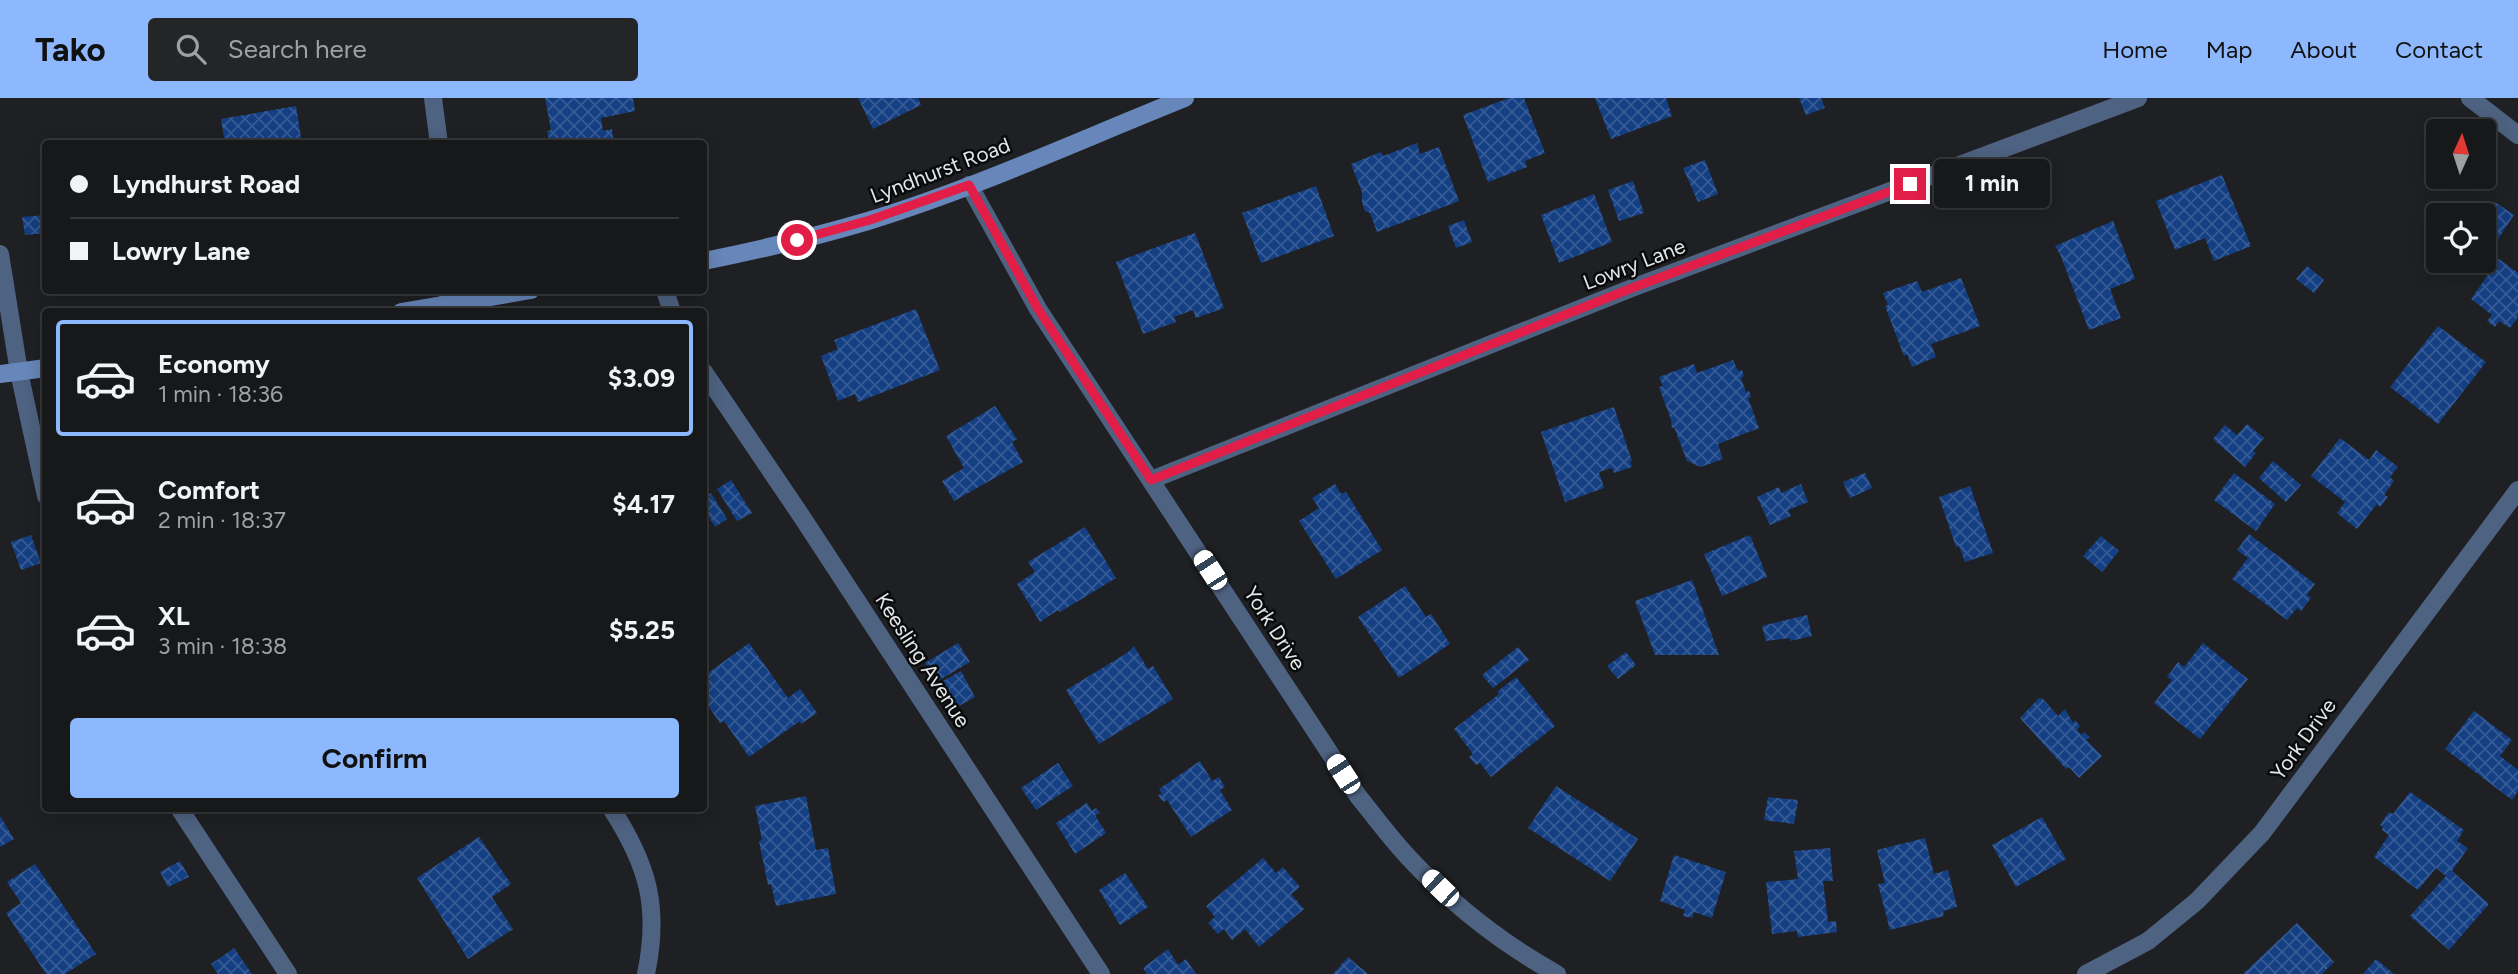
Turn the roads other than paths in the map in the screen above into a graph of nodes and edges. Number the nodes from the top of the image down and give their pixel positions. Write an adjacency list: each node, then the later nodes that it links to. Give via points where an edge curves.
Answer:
1 (433, 98): 6 (street)
2 (1185, 98): 7 (main road, Lyndhurst Road)
3 (2138, 98): 18 (street, Lowry Lane, via 1632,288)
4 (2470, 98): 5 (street)
5 (2518, 135)
6 (438, 140)
7 (969, 185): 9 (main road, Lyndhurst Road, via 870,220); 18 (street, York Drive, via 1038,309)
8 (0, 254): 14 (street)
9 (707, 260)
10 (503, 294): 11 (main road)
11 (447, 302): 12 (main road)
12 (419, 308)
13 (42, 369): 14 (main road)
14 (19, 372): 15 (main road); 17 (street)
15 (0, 374)
16 (707, 376): 24 (street, Keesling Avenue)
17 (42, 478)
18 (1151, 480): 25 (street, York Drive, via 1358,796 1455,904)
19 (2518, 490): 26 (street, York Drive, via 2262,833 2197,901 2148,941)
20 (182, 812): 22 (street)
21 (614, 812): 23 (street, via 640,860 651,900 653,943)
22 (288, 974)
23 (646, 974)
24 (1101, 974)
25 (1557, 974)
26 (2086, 974)

